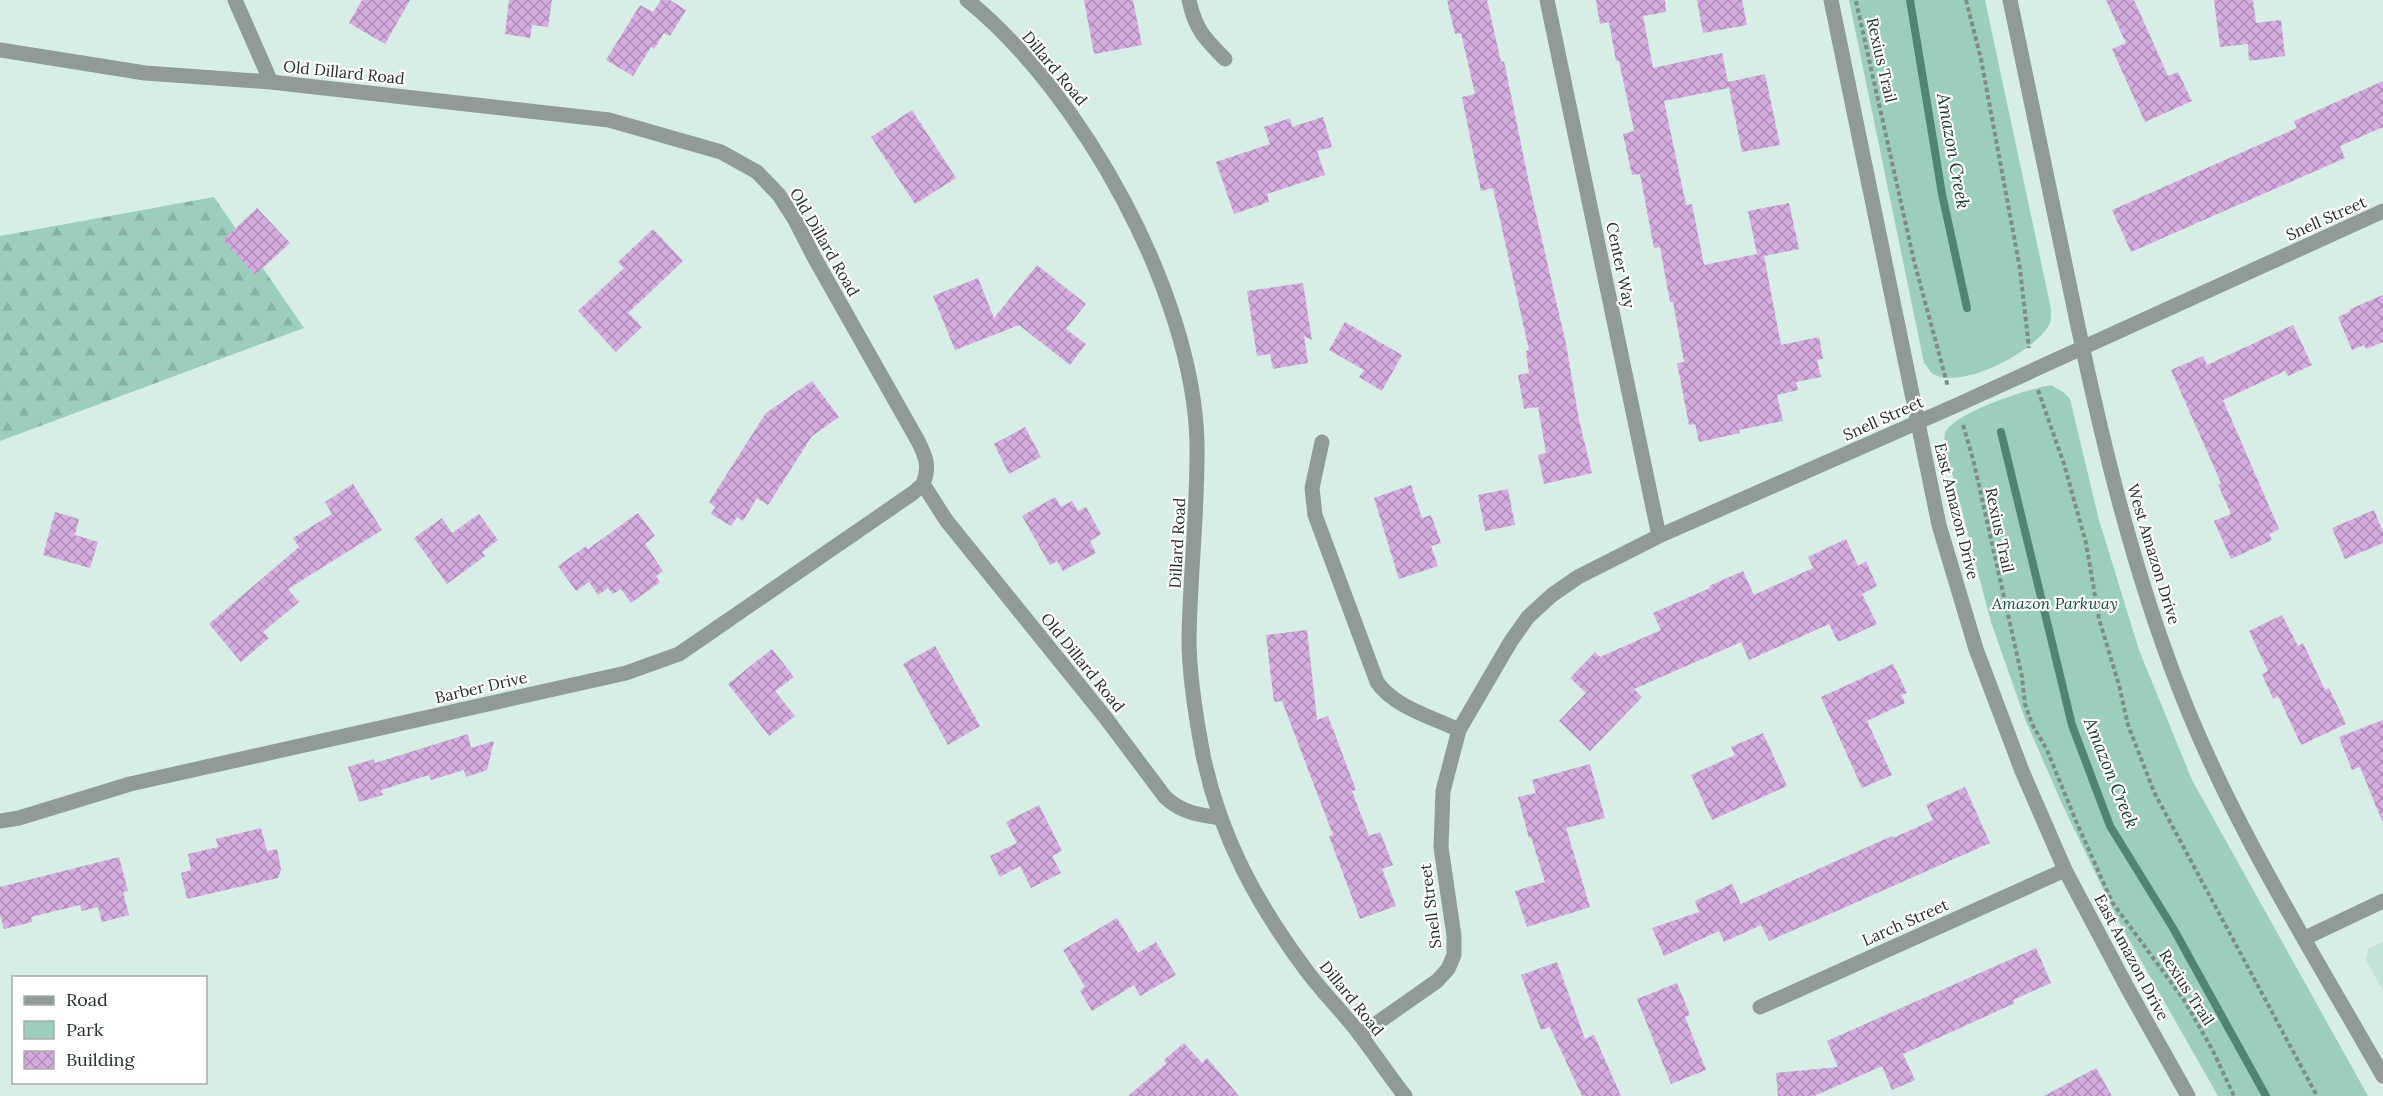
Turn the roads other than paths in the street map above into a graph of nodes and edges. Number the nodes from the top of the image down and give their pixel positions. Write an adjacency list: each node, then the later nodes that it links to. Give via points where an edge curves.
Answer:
1 (235, 0): 9 (street)
2 (967, 0): 17 (street, Dillard Road, via 1019,51 1081,128 1152,261 1183,344 1194,396 1197,439 1189,641 1202,748)
3 (1189, 0): 8 (street, via 1202,36)
4 (1547, 0): 15 (street, Center Way)
5 (1831, 0): 12 (street, East Amazon Drive)
6 (2010, 0): 11 (street, West Amazon Drive)
7 (0, 50): 9 (street, Old Dillard Road, via 145,73)
8 (1225, 59)
9 (271, 81): 14 (street, Old Dillard Road, via 609,120 721,152 757,172 795,220 918,441 927,461)
10 (2383, 211): 11 (street, Snell Street)
11 (2082, 348): 12 (street, Snell Street); 21 (street, West Amazon Drive, via 2121,516 2180,690 2216,774)
12 (1917, 422): 15 (street, Snell Street); 19 (street, East Amazon Drive, via 1939,525 1976,649)
13 (1322, 442): 16 (street, via 1312,488 1315,515 1377,682 1394,699)
14 (923, 484): 17 (street, Old Dillard Road, via 946,520 1165,797 1188,813); 18 (street, Barber Drive, via 679,654 626,673 130,784)
15 (1659, 536): 16 (street, Snell Street, via 1578,577 1528,617)
16 (1459, 730): 23 (street, Snell Street, via 1443,791 1441,847 1454,955 1437,981)
17 (1221, 818): 23 (street, Dillard Road, via 1263,909)
18 (0, 821)
19 (2065, 870): 22 (street, Larch Street); 26 (street, East Amazon Drive)
20 (2383, 901): 21 (street)
21 (2305, 938): 24 (street, West Amazon Drive)
22 (1760, 1008)
23 (1360, 1035): 25 (street, Dillard Road)
24 (2383, 1076)
25 (1405, 1096)
26 (2188, 1096)

